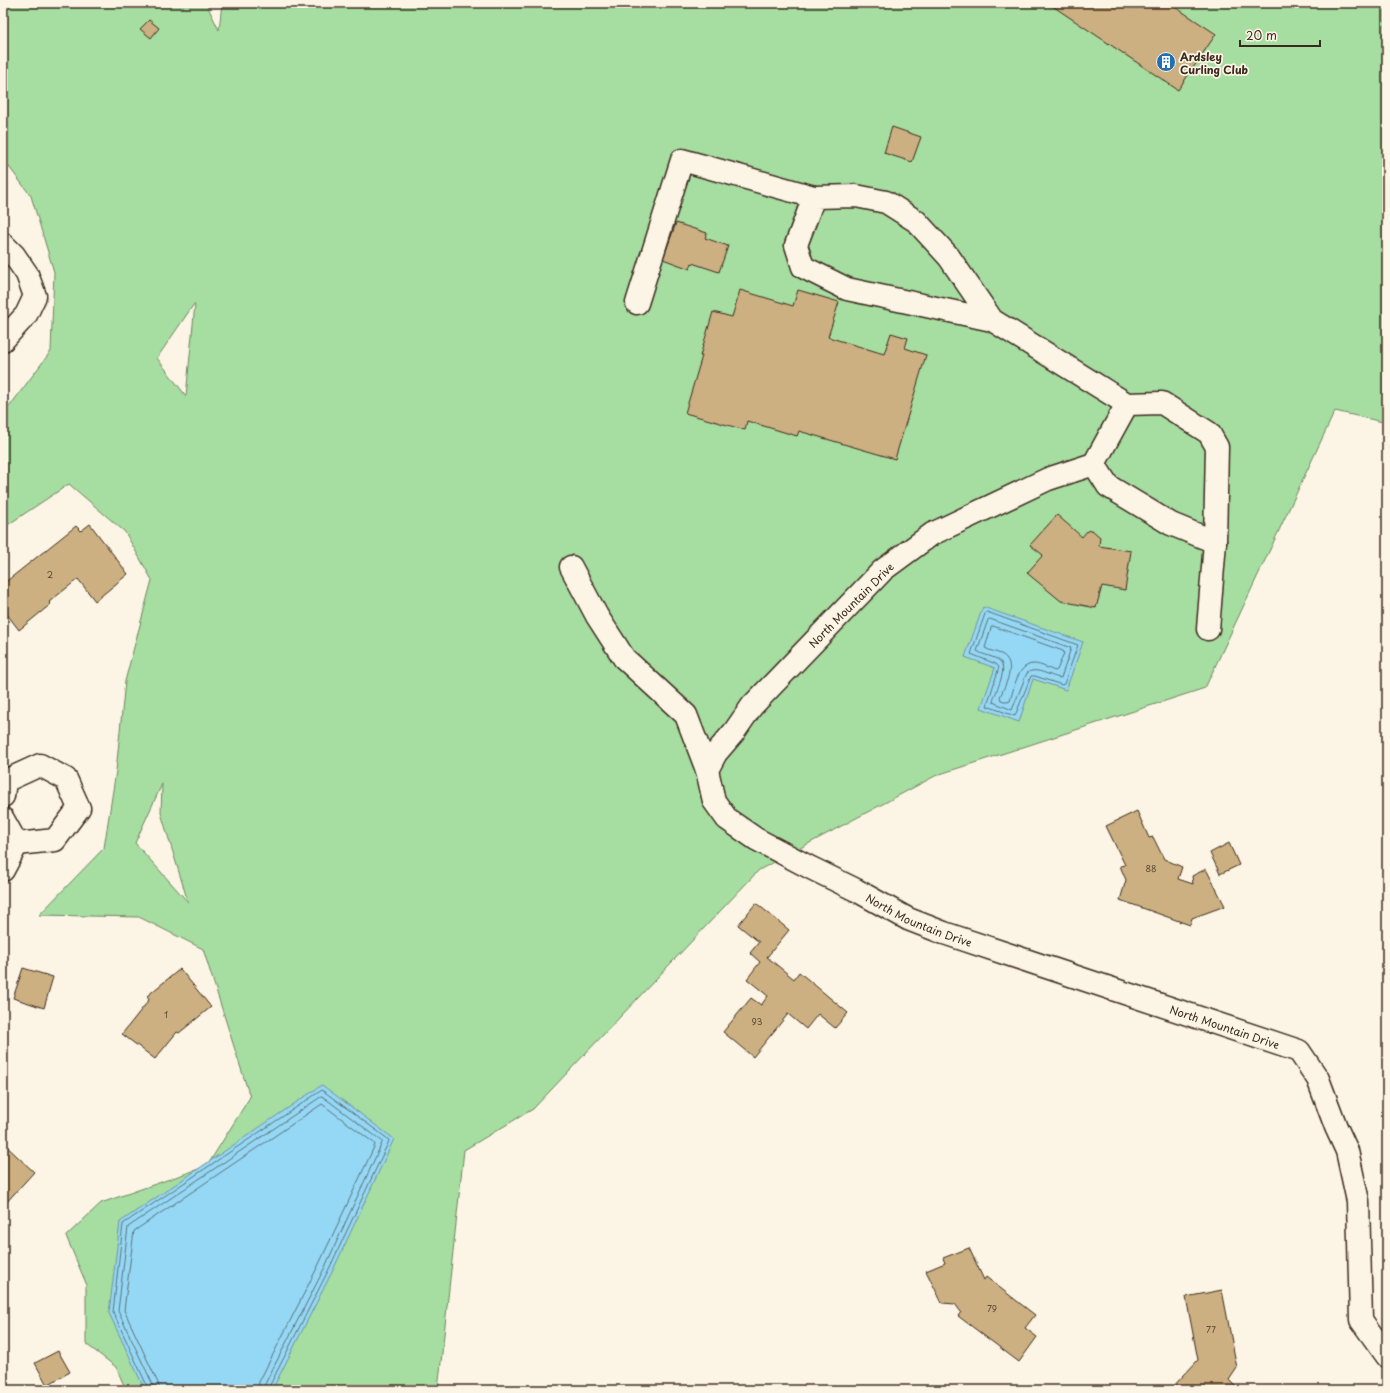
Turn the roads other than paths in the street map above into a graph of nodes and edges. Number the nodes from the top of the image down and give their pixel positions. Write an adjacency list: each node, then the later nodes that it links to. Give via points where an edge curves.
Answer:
1 (814, 197): 3 (street, via 682,160); 4 (street, via 856,196 886,202 916,221 949,257); 4 (street, via 796,245 802,267 847,289)
2 (3, 244): 5 (street, via 27,274 35,296 26,315)
3 (637, 302)
4 (992, 320): 6 (street)
5 (3, 340)
6 (1127, 404): 7 (street); 8 (street, via 1162,403 1209,433 1217,447)
7 (1094, 464): 8 (street, via 1108,486 1171,524); 11 (street, North Mountain Drive, via 1048,479 932,534 883,570 752,706 716,753)
8 (1215, 542): 10 (street)
9 (571, 567): 11 (street, via 597,616 624,658 686,715)
10 (1208, 629)
11 (707, 770): 16 (street, North Mountain Drive, via 714,801 727,819 756,839 908,919 1300,1051 1318,1079 1347,1151 1358,1201 1361,1320)
12 (3, 796): 14 (street, via 5,781 40,765 66,779 79,808 55,840)
13 (3, 819): 14 (street)
14 (17, 844): 15 (street)
15 (3, 870)
16 (1387, 1356)

